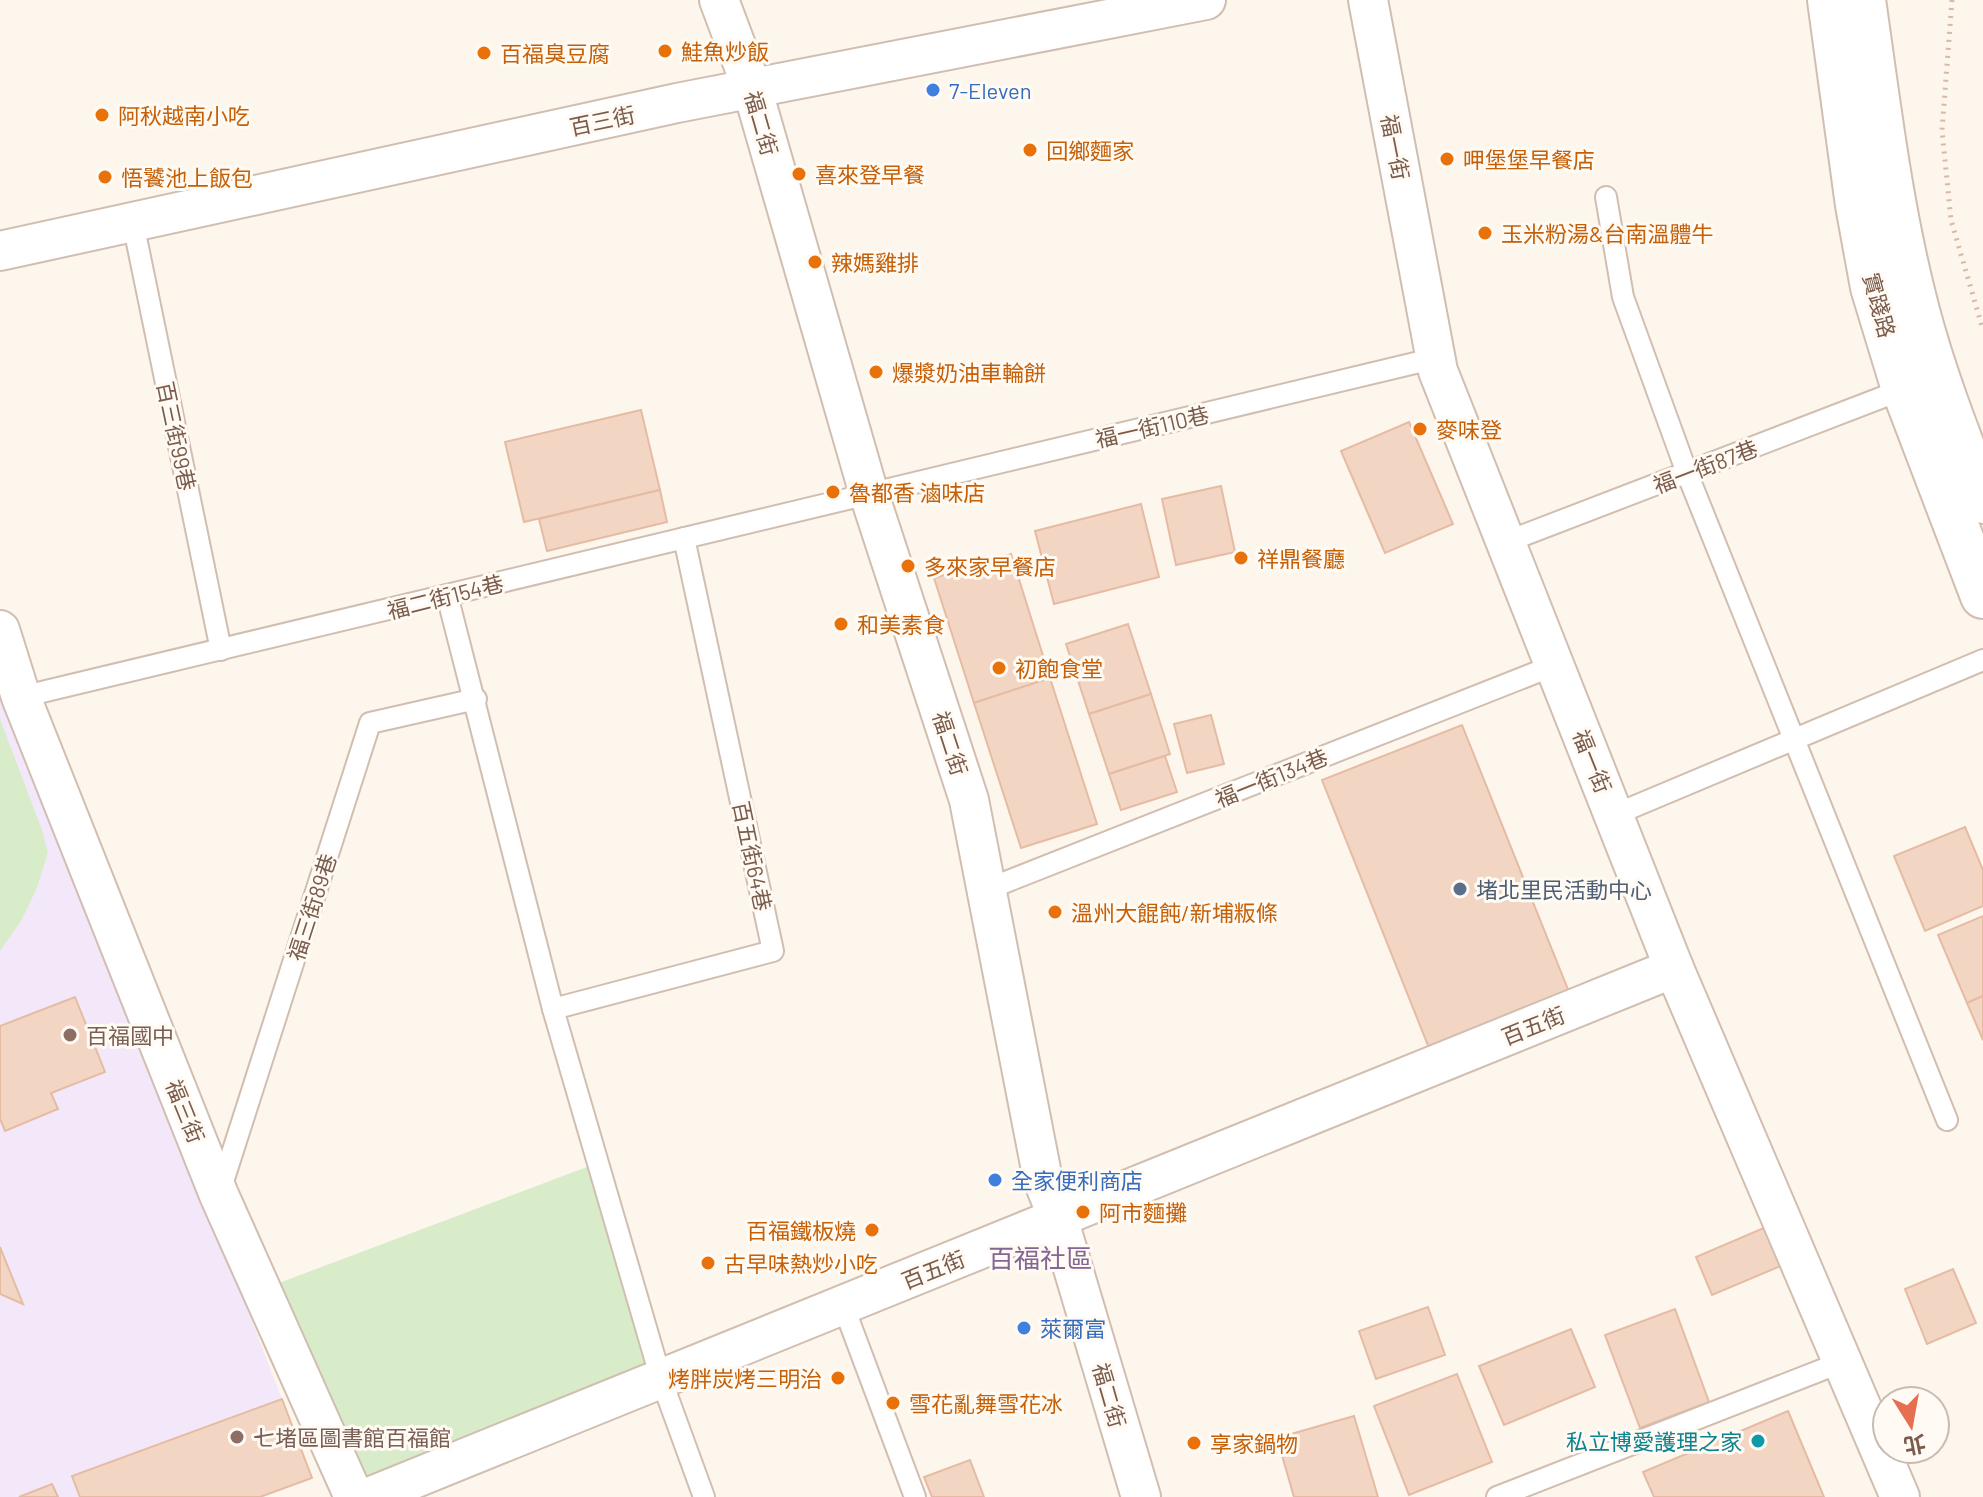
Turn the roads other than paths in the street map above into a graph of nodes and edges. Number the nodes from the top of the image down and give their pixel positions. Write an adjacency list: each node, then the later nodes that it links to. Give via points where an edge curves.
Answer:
1 (719, 0): 6 (street, 福二街)
2 (1206, 0): 6 (street, 百三街)
3 (1368, 0): 10 (street, 福一街)
4 (1830, 0): 11 (street, 實踐路, via 1873,287)
5 (1863, 0): 14 (street, 實踐路, via 1892,200 1917,312)
6 (752, 88): 8 (street, 百三街); 13 (street, 福二街)
7 (1606, 197): 12 (lane, via 1623,297)
8 (133, 223): 9 (street, 百三街); 20 (lane, 百三街99巷)
9 (0, 251)
10 (1436, 358): 13 (lane, 福一街110巷); 16 (street, 福一街)
11 (1904, 389): 12 (lane, 福一街87巷); 18 (street, 實踐路)
12 (1687, 473): 16 (lane, 福一街87巷); 25 (lane)
13 (869, 494): 15 (lane, 福二街154巷); 27 (street, 福二街, via 969,800)
14 (1983, 501)
15 (684, 538): 17 (lane, 福二街154巷); 29 (lane, 百五街64巷, via 773,951)
16 (1506, 542): 22 (street, 福一街)
17 (447, 595): 20 (lane, 福二街154巷); 24 (lane)
18 (1983, 596)
19 (0, 630): 23 (street, 福三街)
20 (221, 650): 23 (lane, 福二街154巷)
21 (1983, 660): 25 (lane)
22 (1555, 665): 26 (street, 福一街); 27 (lane, 福一街134巷)
23 (21, 697): 31 (street, 福三街)
24 (476, 699): 29 (lane); 31 (lane, 福三街89巷, via 370,723)
25 (1795, 739): 26 (lane); 30 (lane)
26 (1614, 815): 28 (street, 福一街)
27 (988, 889): 32 (street, 福二街, via 1043,1180)
28 (1674, 968): 32 (street, 百五街); 34 (street, 福一街)
29 (553, 1009): 35 (lane)
30 (1947, 1120)
31 (219, 1195): 36 (street, 福三街)
32 (1058, 1218): 33 (street, 百五街); 40 (street, 福二街)
33 (843, 1305): 35 (street, 百五街); 39 (lane)
34 (1842, 1362): 41 (lane); 42 (street, 福一街)
35 (661, 1379): 37 (street, 百五街); 38 (lane)
36 (354, 1497)
37 (369, 1497)
38 (704, 1497)
39 (915, 1497)
40 (1141, 1497)
41 (1497, 1497)
42 (1900, 1497)

